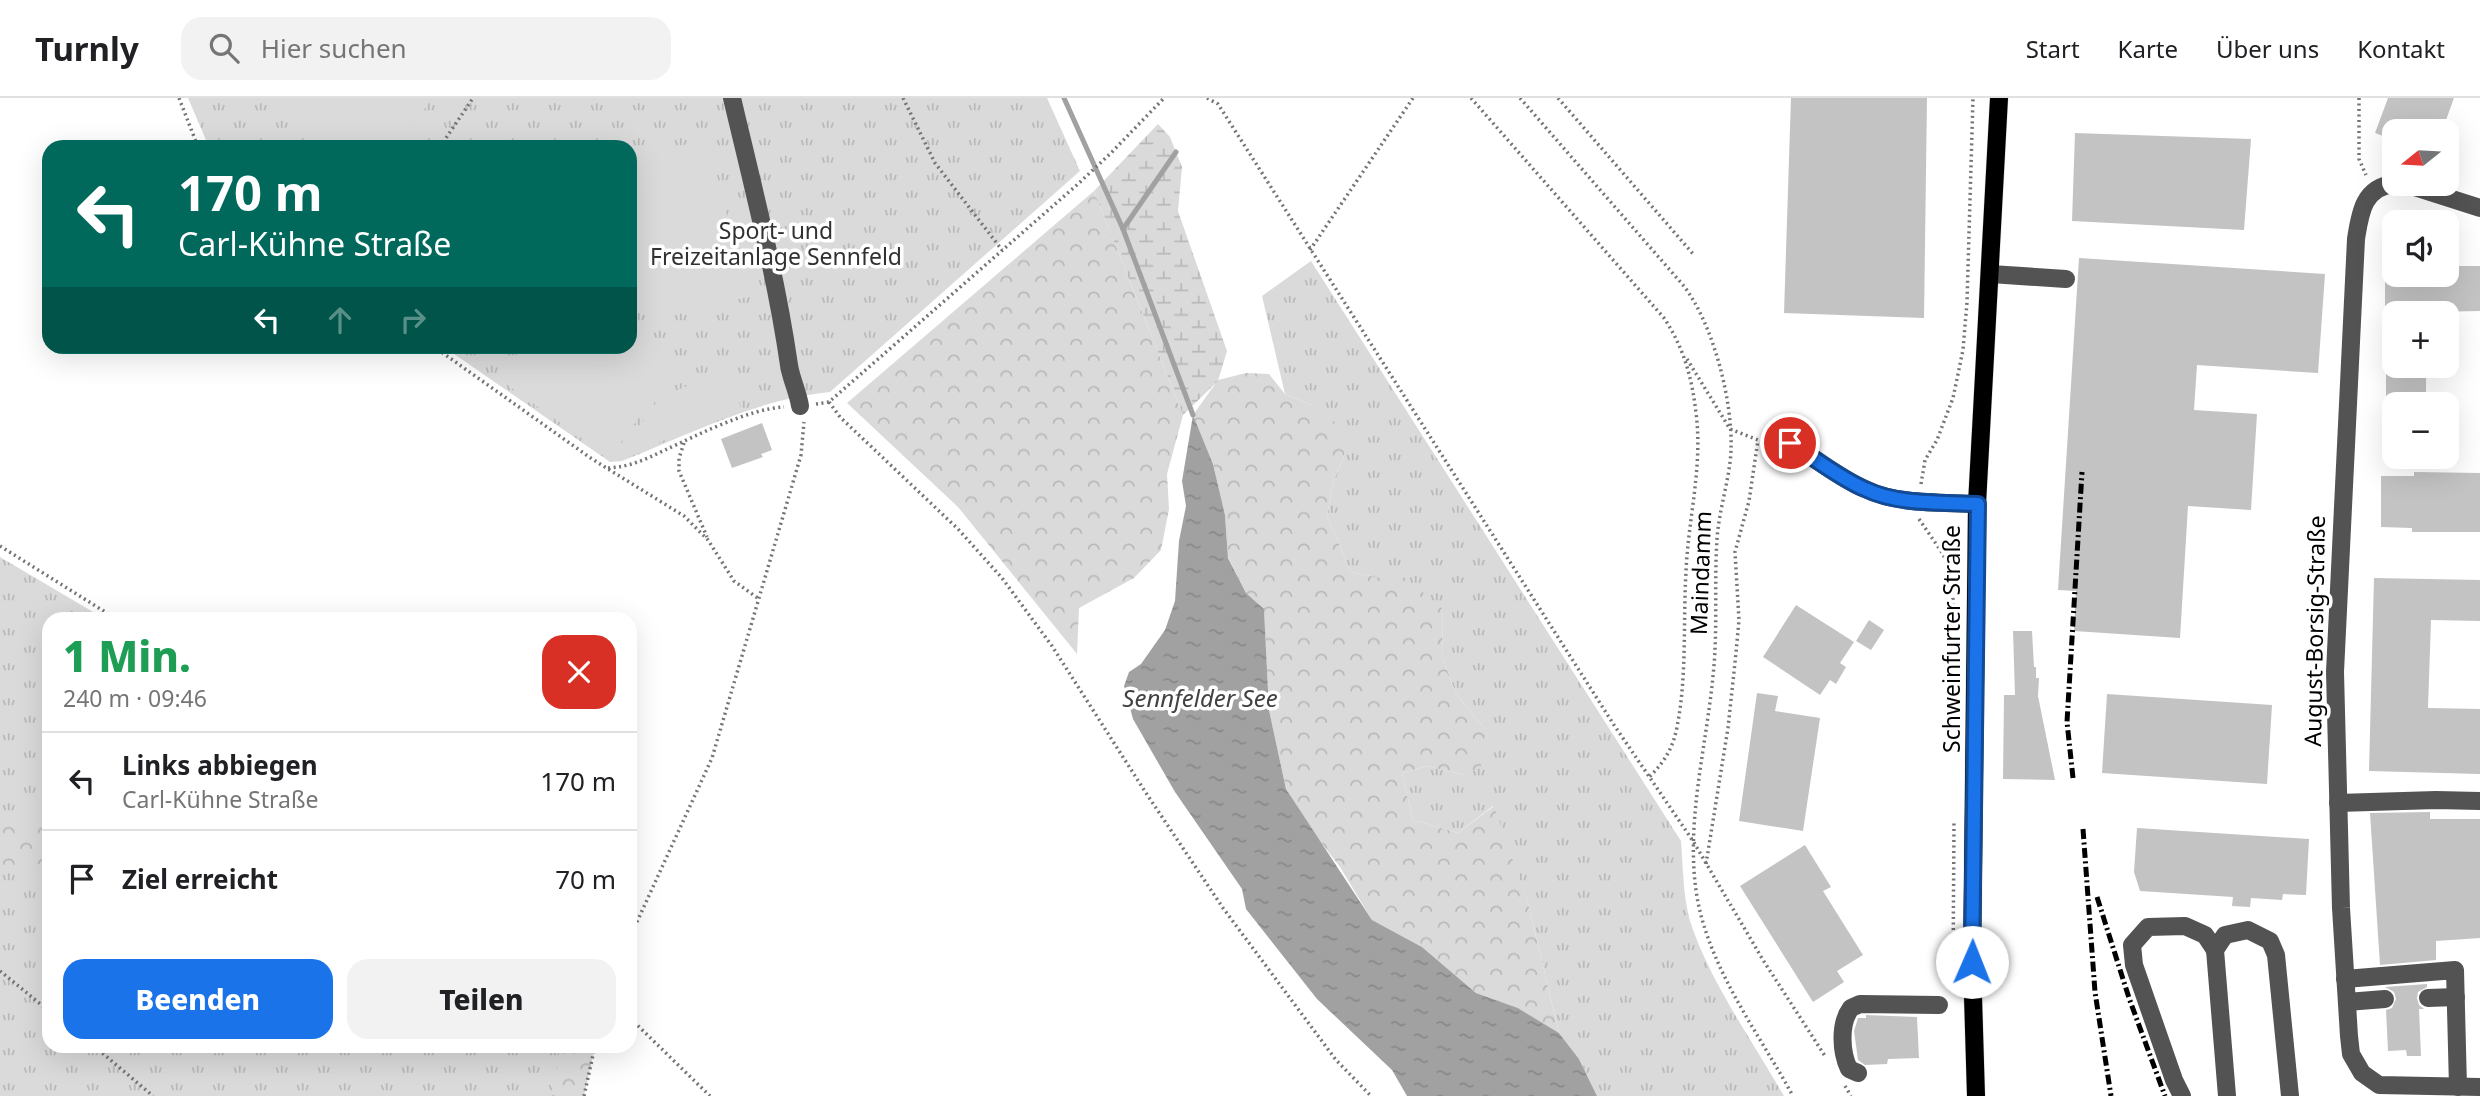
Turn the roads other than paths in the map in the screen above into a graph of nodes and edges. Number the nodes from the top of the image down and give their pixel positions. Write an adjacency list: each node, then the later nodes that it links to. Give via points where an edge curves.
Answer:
1 (732, 98): 8 (street)
2 (1999, 98): 6 (main road, Schweinfurter Straße)
3 (2382, 186): 12 (street, August-Borsig-Straße, via 2372,191 2361,208 2356,239 2335,672)
4 (2442, 196): 5 (street)
5 (2480, 208)
6 (1991, 274): 7 (street); 10 (main road, Schweinfurter Straße)
7 (2066, 279)
8 (800, 406)
9 (1790, 443): 10 (street, via 1881,495)
10 (1978, 504): 23 (main road, Schweinfurter Straße, via 1972,962)
11 (2480, 802): 12 (street)
12 (2338, 803): 14 (street, August-Borsig-Straße)
13 (2214, 950): 24 (street, via 2205,935 2185,926 2148,927 2132,945 2134,965); 25 (street); 26 (street, via 2225,935 2248,930 2270,941 2276,955)
14 (2346, 979): 15 (street, via 2455,970); 18 (street, August-Borsig-Straße)
15 (2456, 997): 16 (street); 21 (street)
16 (2428, 998)
17 (2385, 999): 18 (street)
18 (2347, 1002): 21 (street, August-Borsig-Straße, via 2351,1054 2362,1073 2379,1085)
19 (1939, 1005): 20 (street, via 1860,1004 1851,1008 1843,1023 1844,1057)
20 (1851, 1079)
21 (2458, 1087): 22 (street)
22 (2480, 1087)
23 (1976, 1096)
24 (2182, 1096)
25 (2227, 1096)
26 (2290, 1096)

